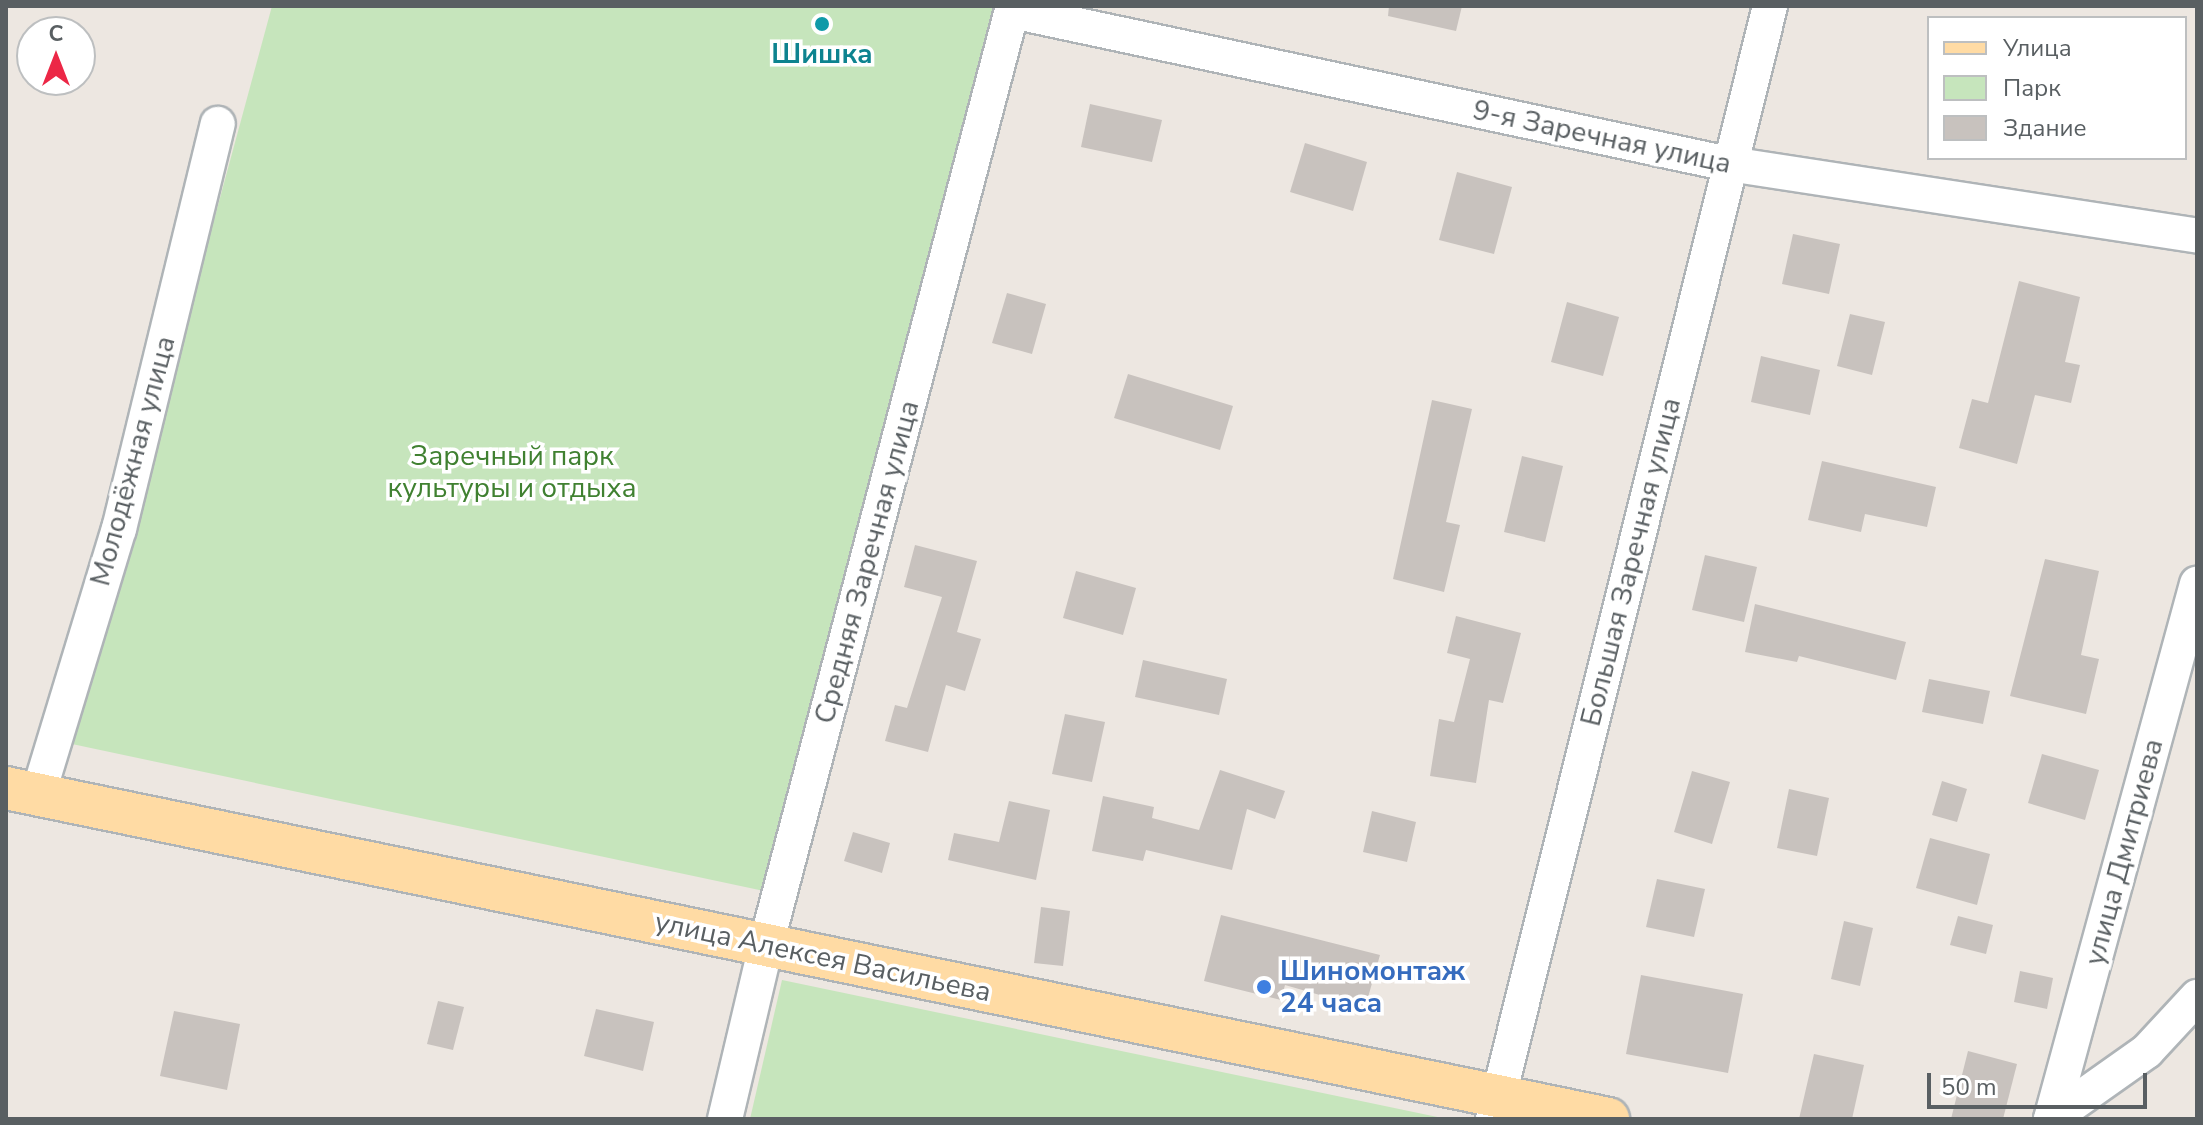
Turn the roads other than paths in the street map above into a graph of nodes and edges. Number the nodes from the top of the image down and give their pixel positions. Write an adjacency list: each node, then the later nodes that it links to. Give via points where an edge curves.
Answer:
1 (1770, 6): 4 (street, Большая Заречная улица)
2 (1012, 9): 4 (street, 9-я Заречная улица); 8 (street, Средняя Заречная улица)
3 (218, 124): 7 (street, Молодёжная улица, via 119,529)
4 (1729, 164): 5 (street, 9-я Заречная улица); 10 (street, Большая Заречная улица)
5 (2197, 236)
6 (2197, 584): 13 (street, улица Дмитриева)
7 (17, 792): 8 (main road, улица Алексея Васильева)
8 (766, 945): 10 (main road, улица Алексея Васильева); 11 (street, Средняя Заречная улица)
9 (2197, 997): 13 (street, via 2147,1051)
10 (1496, 1108): 12 (main road, улица Алексея Васильева)
11 (725, 1119)
12 (1608, 1119)
13 (2051, 1119)

